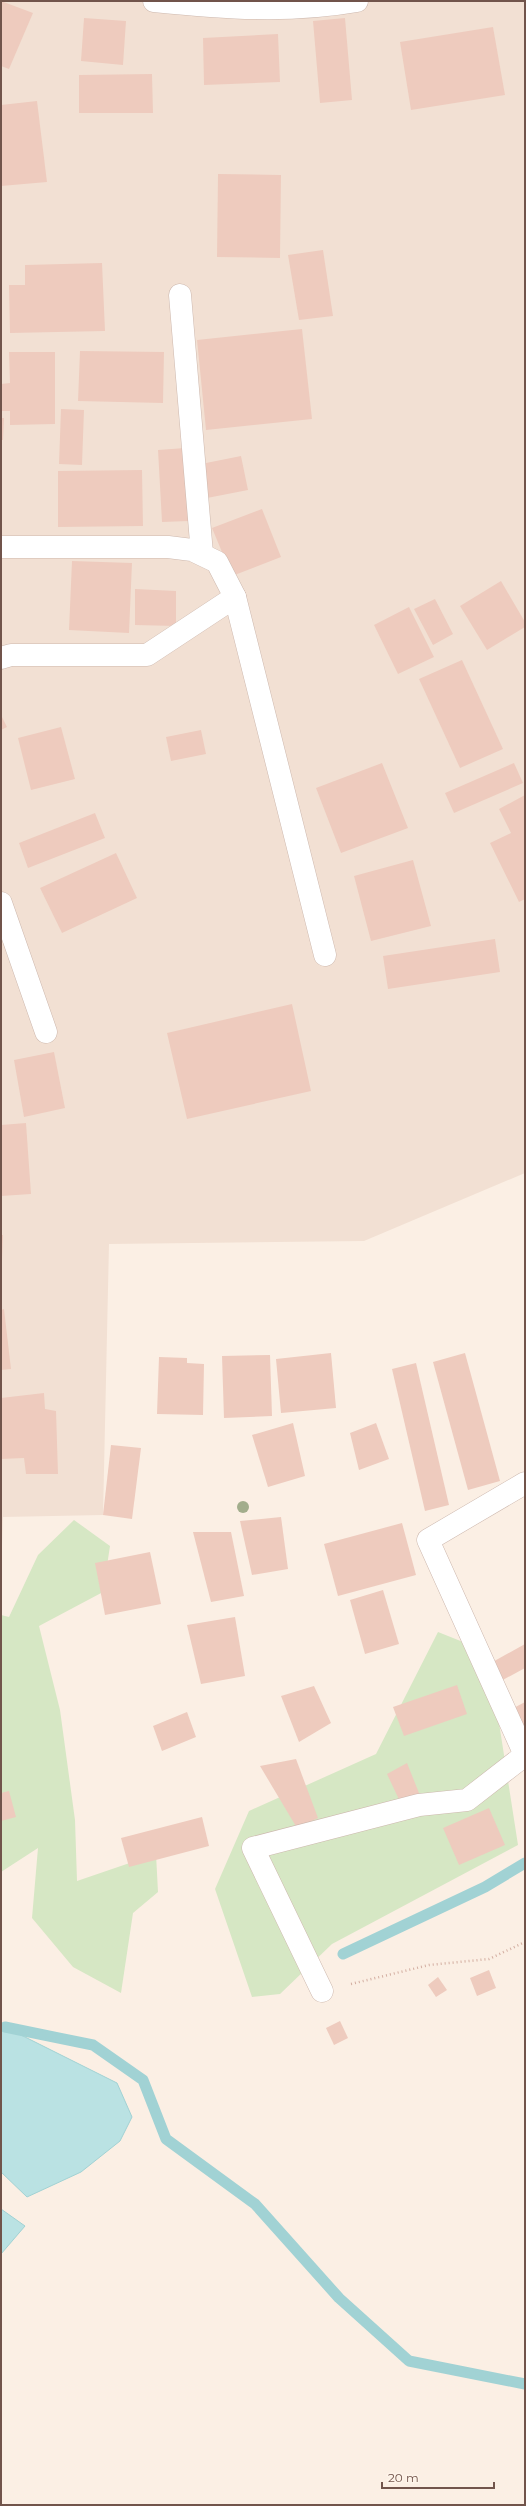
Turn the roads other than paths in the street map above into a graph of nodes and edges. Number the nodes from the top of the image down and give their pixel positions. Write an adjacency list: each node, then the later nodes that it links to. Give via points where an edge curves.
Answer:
1 (154, 1): 2 (street, via 238,10 319,8)
2 (357, 1)
3 (180, 295): 5 (street)
4 (1, 547): 5 (street, via 168,547)
5 (202, 554): 6 (street, via 217,562)
6 (235, 597): 7 (street, via 147,655 11,655); 9 (street)
7 (1, 658)
8 (1, 903): 10 (street)
9 (325, 955)
10 (46, 1032)
11 (525, 1483): 12 (street, via 428,1540)
12 (525, 1755): 13 (street, via 467,1800 420,1805 253,1848)
13 (322, 1991)

